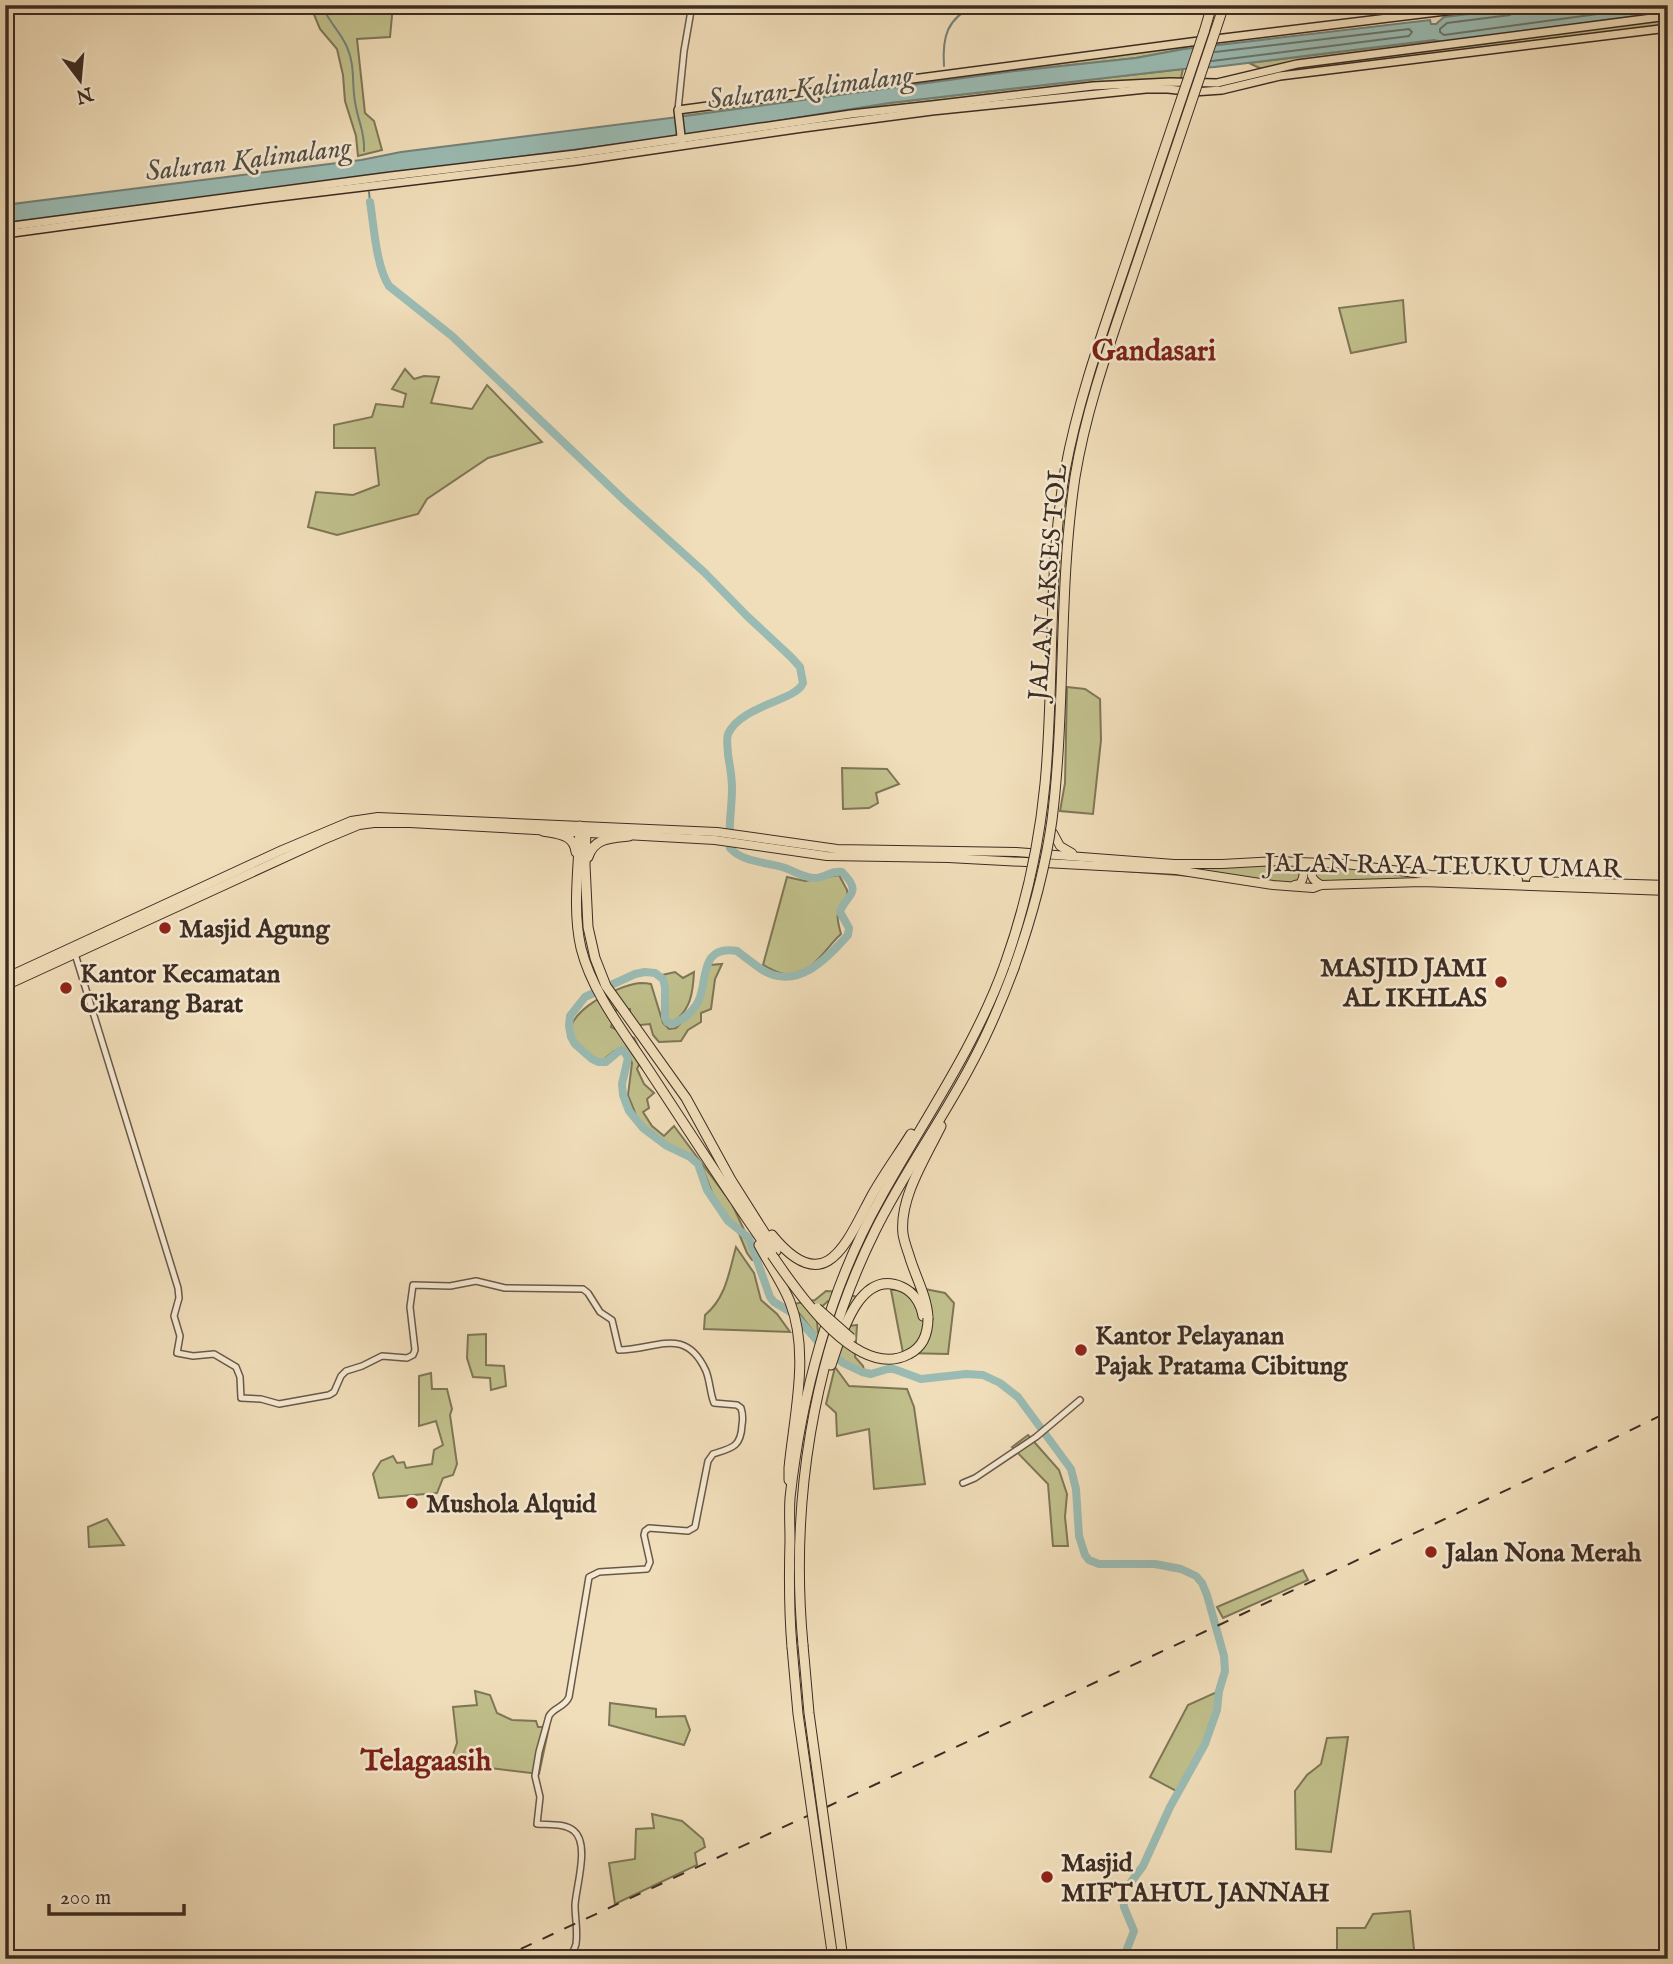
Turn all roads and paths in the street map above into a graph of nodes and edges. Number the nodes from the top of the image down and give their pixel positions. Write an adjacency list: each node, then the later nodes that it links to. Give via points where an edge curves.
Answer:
1 (692, 5): 10 (street)
2 (1212, 5): 7 (highway)
3 (1226, 5): 7 (highway)
4 (1495, 5): 7 (main road)
5 (1668, 16): 8 (main road, via 1297,64)
6 (1668, 28): 8 (main road)
7 (1209, 37): 9 (main road, JALAN AKSES TOL, bridge); 10 (main road); 36 (highway, bridge, via 1096,353 1065,473 1056,544 1041,819)
8 (1267, 75): 9 (main road)
9 (1192, 84): 11 (main road, via 932,108); 15 (main road, JALAN AKSES TOL)
10 (678, 111): 11 (main road)
11 (681, 141): 12 (main road)
12 (149, 212): 13 (main road); 14 (main road)
13 (5, 227)
14 (5, 234)
15 (1087, 401): 16 (main road, JALAN AKSES TOL, via 1073,441 1062,509 1046,781); 19 (main road, JALAN AKSES TOL, via 1064,568)
16 (1037, 828): 22 (highway, via 1030,847); 24 (main road, JALAN AKSES TOL)
17 (583, 830): 18 (highway); 20 (highway); 21 (highway); 29 (highway); 34 (highway, via 366,817 294,844)
18 (543, 831): 29 (highway, via 573,840); 34 (highway, via 410,823 359,825)
19 (1053, 833): 25 (main road, JALAN AKSES TOL); 26 (highway, via 1060,846)
20 (629, 836): 21 (highway); 29 (highway, via 598,842)
21 (716, 836): 23 (highway, via 827,856)
22 (1016, 852): 23 (highway, JALAN RAYA TEUKU UMAR); 24 (highway, JALAN RAYA TEUKU UMAR)
23 (914, 854): 30 (highway, JALAN RAYA TEUKU UMAR)
24 (1032, 854): 25 (highway, JALAN RAYA TEUKU UMAR); 30 (highway)
25 (1050, 855): 26 (highway, JALAN RAYA TEUKU UMAR)
26 (1082, 856): 27 (highway, JALAN RAYA TEUKU UMAR, via 1174,864)
27 (1296, 862): 28 (highway, JALAN RAYA TEUKU UMAR); 32 (highway, via 1303,867 1303,879)
28 (1323, 863): 31 (highway, via 1311,872); 33 (highway, JALAN RAYA TEUKU UMAR, via 1449,877)
29 (581, 864): 39 (highway, via 592,946); 39 (highway, via 579,934 584,959 592,980)
30 (1046, 864): 32 (highway, JALAN RAYA TEUKU UMAR, via 1175,870)
31 (1321, 885): 32 (highway, JALAN RAYA TEUKU UMAR); 33 (highway, JALAN RAYA TEUKU UMAR, via 1422,882)
32 (1292, 886)
33 (1666, 888)
34 (186, 899): 35 (highway); 37 (highway)
35 (75, 954): 38 (highway); 50 (street, via 178,1288 174,1316 180,1336 177,1353 214,1354 236,1367 242,1398 279,1404 330,1395 346,1371 382,1356 410,1358 415,1350 410,1307 413,1285 476,1281 505,1288 583,1289 612,1320 619,1350 685,1345 705,1370 714,1403 741,1408 738,1443 708,1461 695,1527 688,1531 646,1530 647,1569 589,1577 569,1697 549,1716 535,1776 540,1797 537,1824 572,1829 582,1853 576,1890 576,1944)
36 (1009, 966): 40 (highway, via 998,1010); 41 (highway)
37 (5, 978)
38 (5, 986)
39 (613, 1005): 42 (highway); 42 (highway, via 686,1098)
40 (973, 1062): 44 (highway, via 912,1187 903,1216 903,1234 926,1304); 45 (highway, via 874,1233)
41 (957, 1066): 42 (highway, via 833,1259 813,1264 800,1261); 46 (highway, via 879,1200 840,1284 826,1326)
42 (742, 1206): 43 (highway)
43 (772, 1256): 44 (highway, bridge, via 813,1312 842,1339 870,1355 890,1359 911,1354 925,1337); 49 (highway, via 796,1321 800,1357)
44 (926, 1318): 45 (highway, via 910,1291 878,1285 859,1300)
45 (836, 1339): 46 (highway)
46 (819, 1384): 49 (highway, via 802,1424); 52 (highway, bridge, via 802,1498 799,1581 809,1713)
47 (1080, 1400): 48 (street, via 1050,1427)
48 (963, 1483)
49 (790, 1500): 51 (highway, bridge, via 792,1647)
50 (570, 1959)
51 (833, 1959)
52 (843, 1959)

